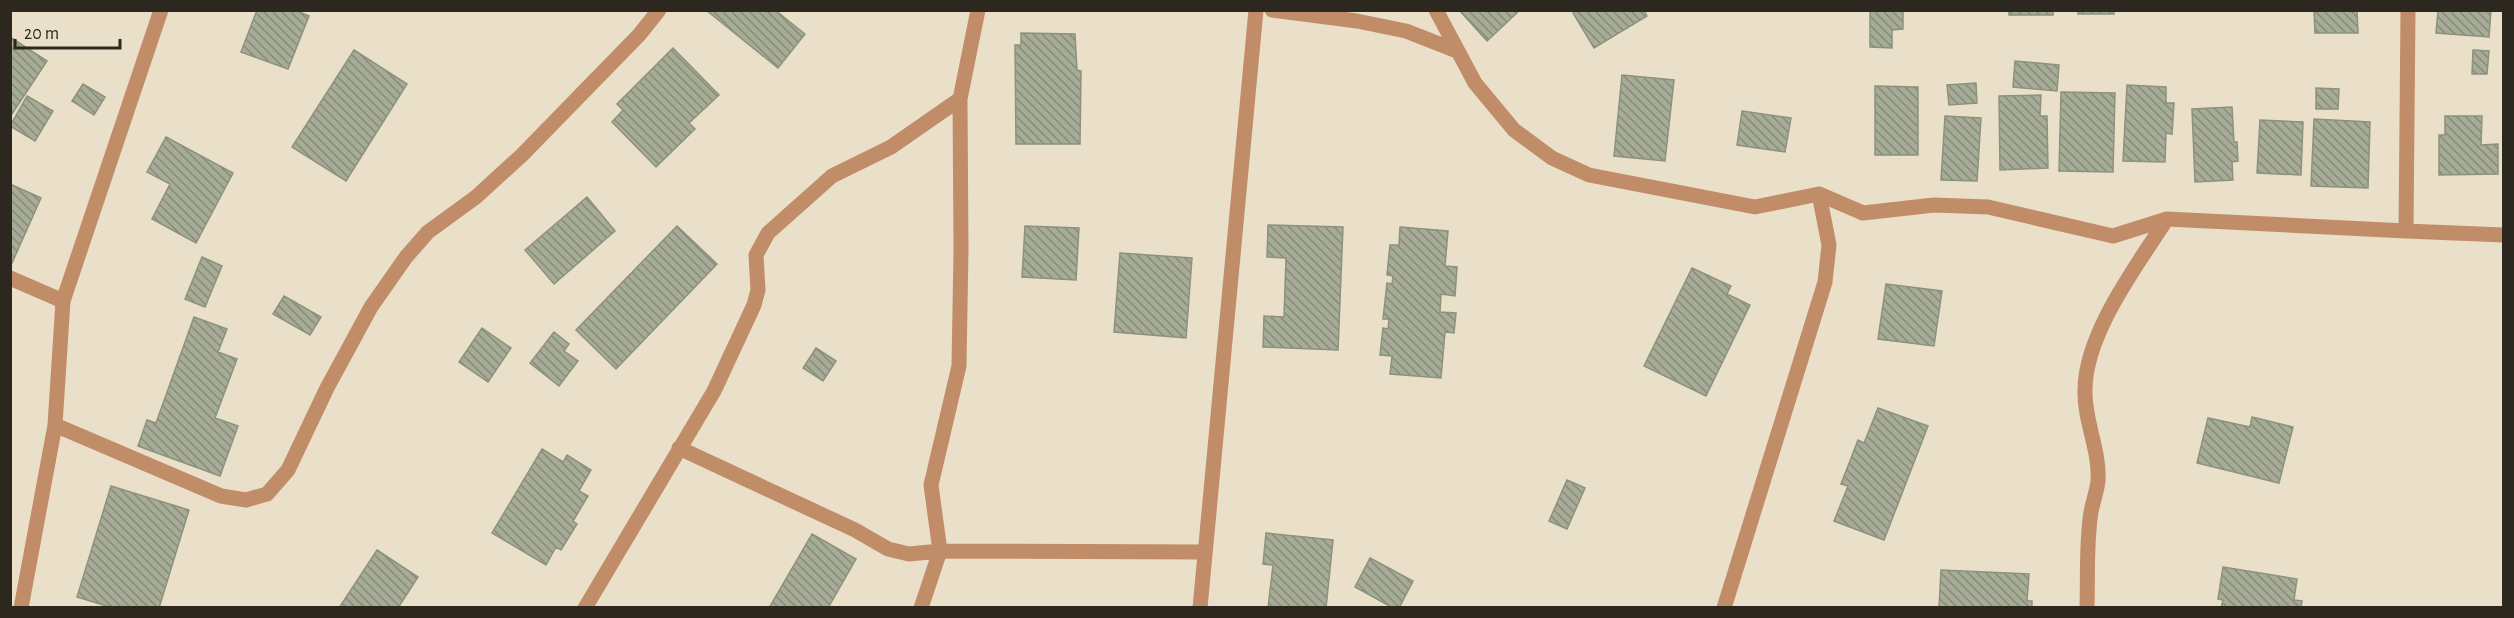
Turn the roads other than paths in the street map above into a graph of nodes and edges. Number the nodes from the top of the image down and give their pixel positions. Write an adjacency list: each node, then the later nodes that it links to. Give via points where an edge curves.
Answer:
1 (161, 10): 15 (street)
2 (659, 10): 16 (street, via 522,155 476,197 428,232 406,257 371,307 288,470 267,494 246,500 221,496)
3 (978, 10): 9 (street)
4 (1256, 10): 19 (street)
5 (1272, 10): 8 (street, via 1406,31)
6 (1436, 10): 8 (street)
7 (2408, 10): 12 (street)
8 (1457, 51): 10 (street, via 1475,83 1515,130 1552,158 1589,175 1755,207)
9 (960, 99): 17 (street, via 891,147 832,176 768,233 756,255 758,290 754,305 714,391); 18 (street, via 959,366 931,485)
10 (1819, 194): 11 (street, via 1863,213 1934,205 1988,207 2113,236); 24 (street, via 1829,245 1825,282)
11 (2167, 219): 12 (street); 25 (street, via 2116,299 2089,364 2084,391 2098,462 2098,482 2088,538)
12 (2406, 231): 13 (street)
13 (2504, 235)
14 (10, 278): 15 (street)
15 (63, 301): 16 (street)
16 (55, 426): 20 (street)
17 (679, 448): 18 (street, via 888,549 909,554); 21 (street)
18 (940, 551): 19 (street); 22 (street)
19 (1205, 552): 23 (street)
20 (21, 608)
21 (585, 608)
22 (921, 608)
23 (1200, 608)
24 (1724, 608)
25 (2087, 608)

